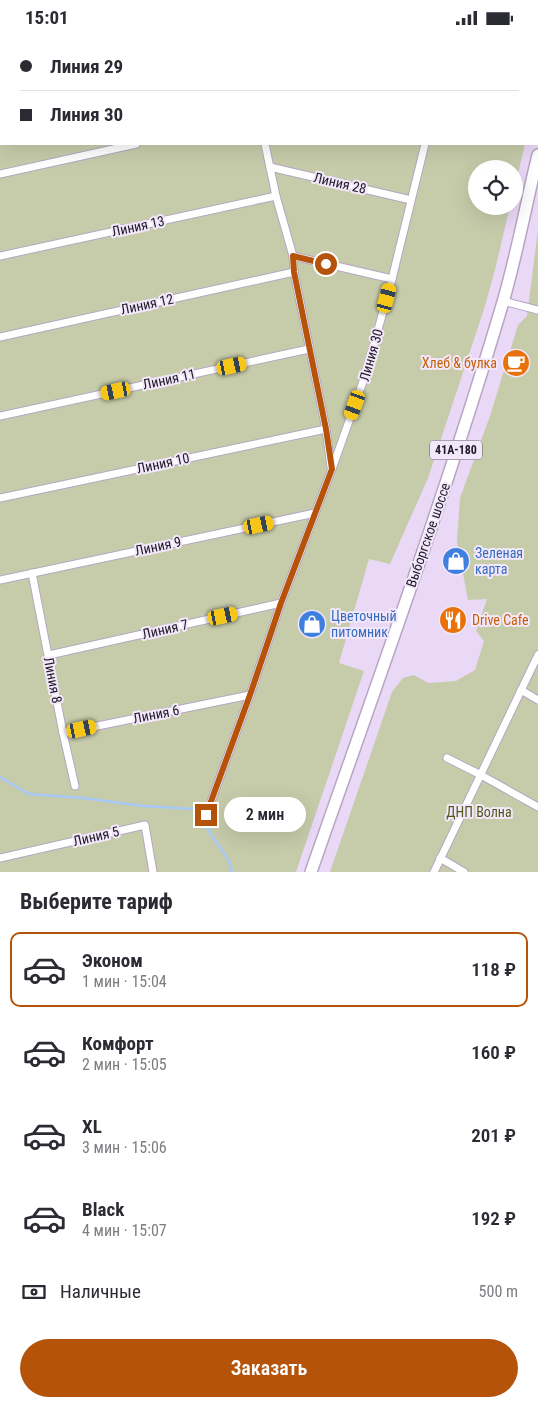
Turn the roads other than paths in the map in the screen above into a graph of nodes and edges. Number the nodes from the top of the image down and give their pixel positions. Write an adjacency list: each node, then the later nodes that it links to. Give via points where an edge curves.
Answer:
1 (131, 145): 6 (street)
2 (265, 145): 5 (street)
3 (425, 145): 8 (street, Линия 30)
4 (538, 155): 13 (main road, Выборгское шоссе / 41А-180)
5 (270, 167): 7 (street); 8 (street, Линия 28)
6 (0, 174)
7 (276, 195): 9 (street, Линия 13); 10 (street)
8 (411, 200): 12 (street, Линия 30)
9 (0, 256)
10 (293, 256): 11 (street); 12 (street)
11 (294, 272): 15 (street, Линия 12); 16 (street)
12 (392, 279): 19 (street, Линия 30, via 366,373)
13 (503, 301): 14 (street); 39 (main road, Выборгское шоссе / 41А-180, via 408,595)
14 (538, 309)
15 (0, 337)
16 (310, 349): 17 (street, Линия 11); 18 (street)
17 (0, 416)
18 (326, 429): 19 (street); 20 (street, Линия 10)
19 (332, 469): 21 (street, Линия 30)
20 (0, 498)
21 (315, 513): 22 (street, Линия 9); 24 (street, Линия 30)
22 (32, 573): 23 (street, Линия 9); 25 (street, Линия 8)
23 (0, 580)
24 (281, 603): 25 (street, Линия 7); 28 (street, Линия 30)
25 (48, 655): 30 (street, Линия 8)
26 (538, 655): 27 (street)
27 (521, 690): 29 (street); 32 (street)
28 (250, 695): 30 (street, Линия 6); 35 (street, Линия 30)
29 (538, 700)
30 (63, 733): 33 (street, Линия 8)
31 (446, 758): 32 (street)
32 (481, 775): 34 (street); 36 (street)
33 (75, 786)
34 (538, 807)
35 (206, 815)
36 (440, 857): 40 (street); 41 (street)
37 (0, 858): 38 (street, Линия 5, via 145,825)
38 (154, 872)
39 (311, 872)
40 (434, 872)
41 (464, 872)

